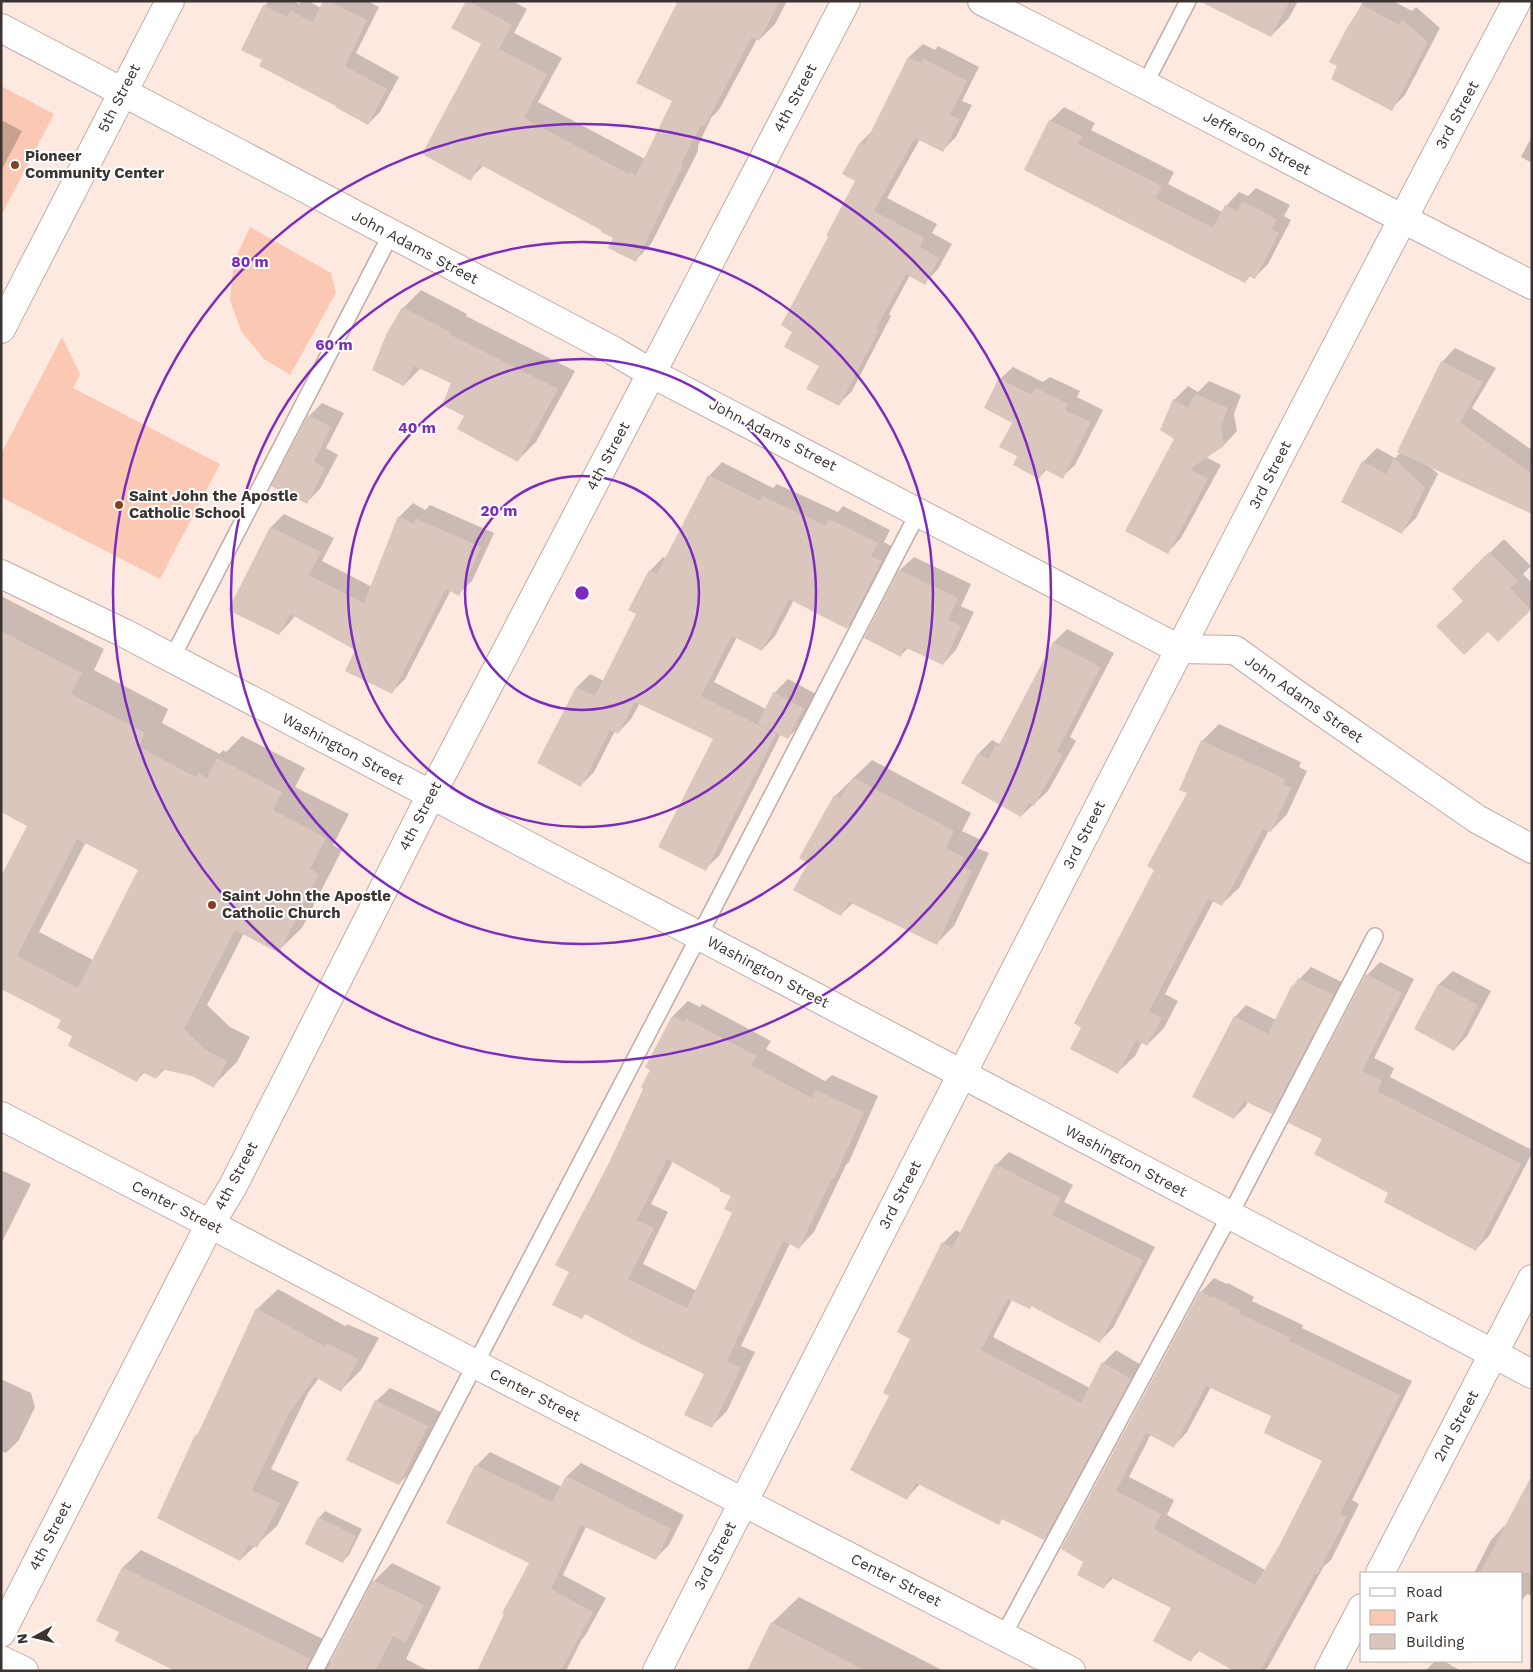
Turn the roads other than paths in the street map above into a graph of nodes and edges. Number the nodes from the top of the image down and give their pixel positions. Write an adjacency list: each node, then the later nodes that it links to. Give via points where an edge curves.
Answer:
1 (170, 1): 8 (street, 5th Street)
2 (846, 1): 13 (street, 4th Street)
3 (982, 1): 7 (street, Jefferson Street)
4 (1188, 1): 7 (lane)
5 (1517, 1): 9 (street, 3rd Street)
6 (1, 28): 8 (street, John Adams Street)
7 (1144, 84): 9 (street, Jefferson Street)
8 (123, 91): 10 (street, John Adams Street); 12 (street, 5th Street)
9 (1402, 219): 11 (street, Jefferson Street); 16 (street, 3rd Street)
10 (391, 234): 13 (street, John Adams Street); 17 (lane)
11 (1532, 285)
12 (1, 329)
13 (651, 373): 14 (street, John Adams Street); 18 (street, 4th Street)
14 (919, 511): 16 (street, John Adams Street); 20 (lane)
15 (1, 574): 17 (street, Washington Street)
16 (1179, 649): 19 (street, John Adams Street, via 1235,650 1477,819); 22 (street, 3rd Street)
17 (172, 658): 18 (street, Washington Street)
18 (431, 795): 20 (street, Washington Street); 25 (street, 4th Street, via 232,1188)
19 (1532, 849)
20 (699, 936): 22 (street, Washington Street); 28 (lane)
21 (1375, 936): 24 (lane)
22 (962, 1074): 24 (street, Washington Street); 30 (street, 3rd Street)
23 (1, 1116): 25 (street, Center Street)
24 (1230, 1215): 27 (street, Washington Street); 34 (lane)
25 (210, 1224): 28 (street, Center Street); 33 (street, 4th Street)
26 (1532, 1279): 27 (street, 2nd Street)
27 (1494, 1354): 29 (street, Washington Street); 31 (street, 2nd Street)
28 (475, 1364): 30 (street, Center Street); 37 (lane)
29 (1532, 1374)
30 (743, 1501): 34 (street, Center Street); 38 (street, 3rd Street)
31 (1381, 1572)
32 (1360, 1612): 40 (street)
33 (1, 1633)
34 (1003, 1636): 39 (street, Center Street)
35 (1, 1660): 36 (street)
36 (24, 1671)
37 (315, 1671)
38 (657, 1671)
39 (1071, 1671)
40 (1329, 1671)

